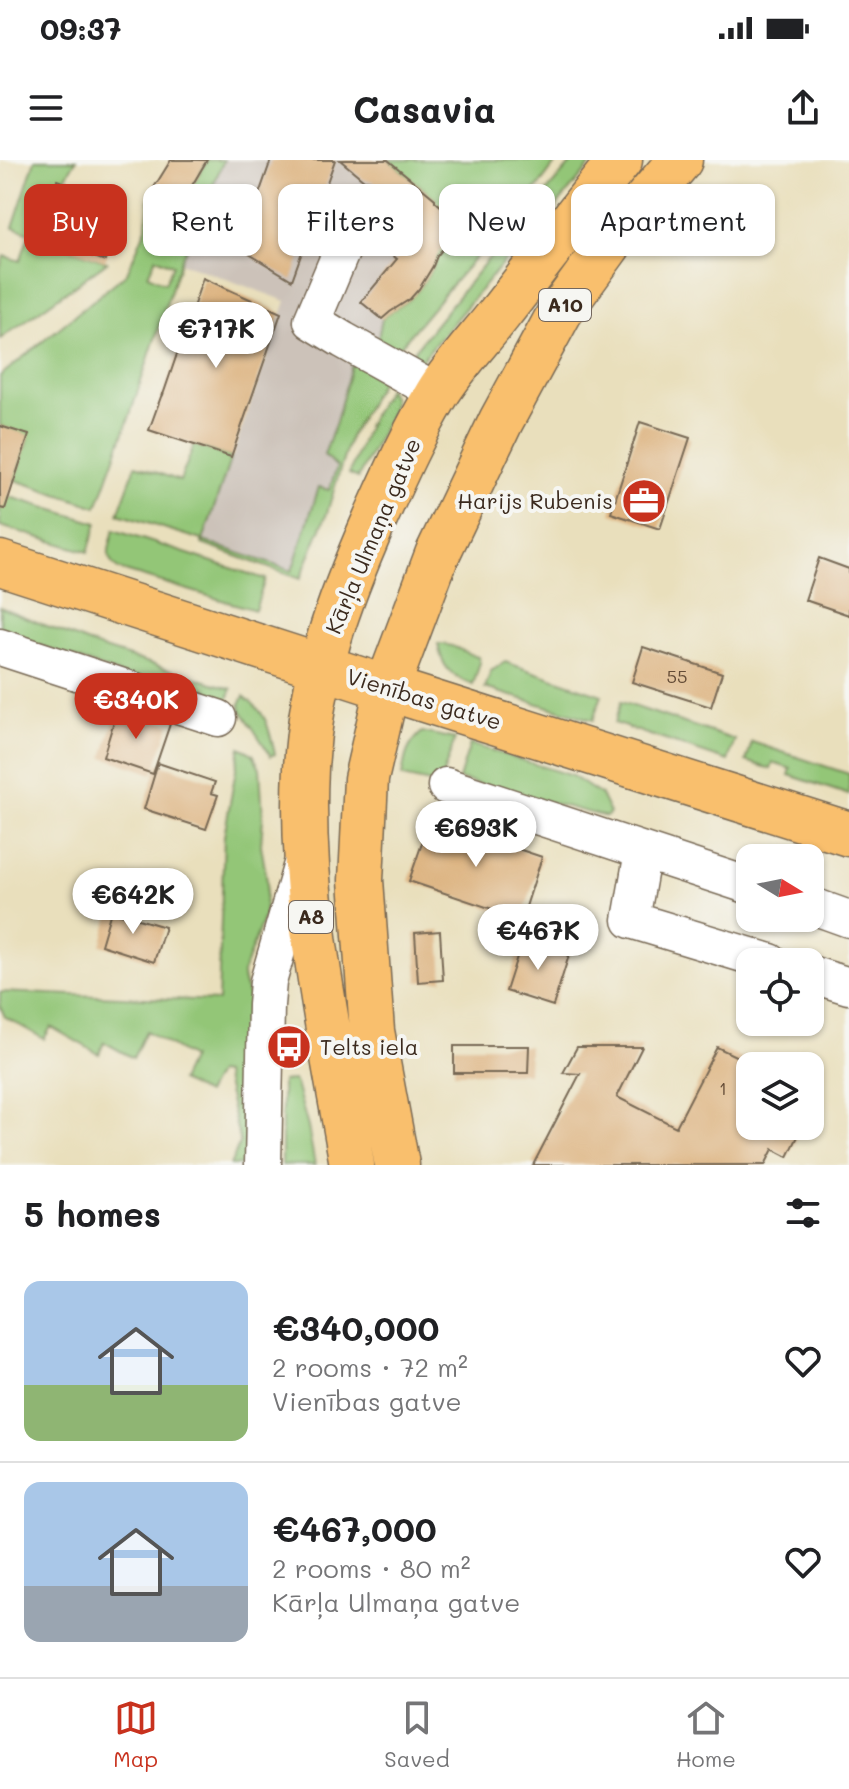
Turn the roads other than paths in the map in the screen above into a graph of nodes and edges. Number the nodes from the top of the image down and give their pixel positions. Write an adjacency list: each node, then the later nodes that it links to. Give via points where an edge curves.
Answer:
1 (620, 160): 4 (main road, Kārļa Ulmaņa gatve / A10)
2 (680, 160): 8 (main road, A10, via 560,312 437,555)
3 (339, 256): 4 (lane, via 312,321)
4 (438, 393): 7 (main road, Kārļa Ulmaņa gatve / A10, via 400,462 341,598)
5 (0, 563): 7 (main road, Vienības gatve)
6 (0, 647): 9 (lane)
7 (320, 667): 8 (main road, Vienības gatve); 12 (main road, Kārļa Ulmaņa gatve / A8, via 306,770)
8 (387, 688): 11 (main road, Vienības gatve); 22 (main road, A8, via 366,779 361,880 372,1031)
9 (218, 718)
10 (446, 786): 13 (lane)
11 (849, 834)
12 (306, 851): 20 (lane, via 268,982); 21 (main road, Kārļa Ulmaņa gatve / A8, via 311,920)
13 (643, 851): 14 (lane); 17 (lane, via 631,920)
14 (736, 881)
15 (824, 910): 16 (lane)
16 (849, 919)
17 (736, 952)
18 (824, 978): 19 (lane)
19 (849, 986)
20 (263, 1165)
21 (352, 1165)
22 (397, 1165)

